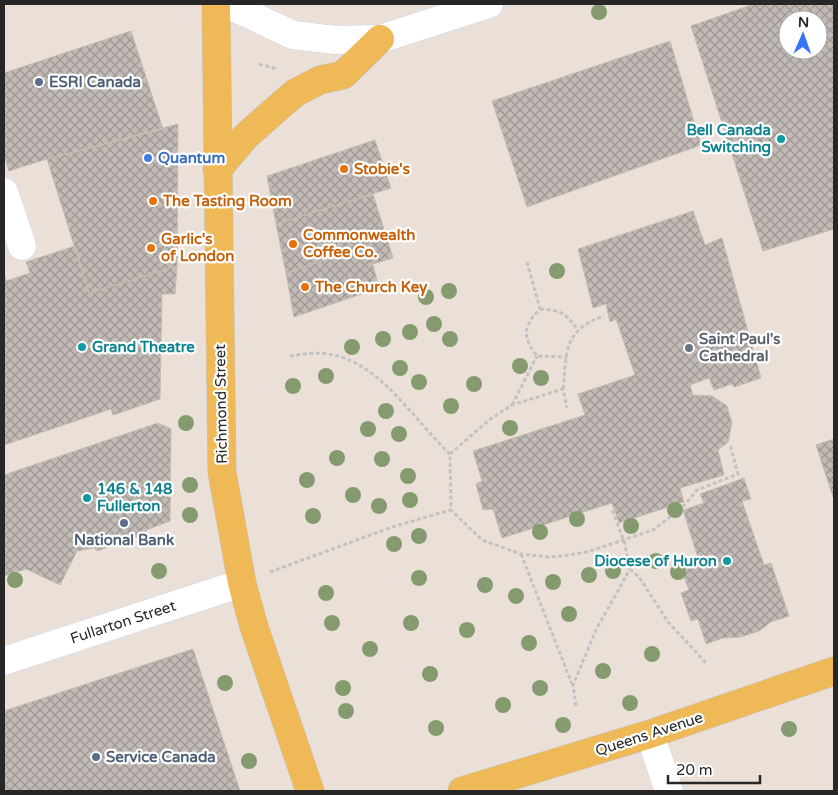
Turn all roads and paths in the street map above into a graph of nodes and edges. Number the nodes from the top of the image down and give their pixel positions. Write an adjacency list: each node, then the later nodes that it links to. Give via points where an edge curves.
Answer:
1 (216, 4): 7 (main road, Richmond Street)
2 (227, 4): 4 (street, via 293,35 335,40)
3 (489, 4): 4 (street)
4 (380, 39): 7 (main road, via 343,75 320,80 295,93 246,136)
5 (259, 64): 6 (path)
6 (276, 69)
7 (217, 170): 27 (main road, Richmond Street, via 222,472)
8 (4, 192): 9 (street)
9 (22, 246)
10 (527, 262): 11 (path)
11 (540, 309): 13 (path, via 560,312); 15 (path, via 531,318 526,331)
12 (604, 316): 13 (path)
13 (577, 329): 16 (path)
14 (290, 356): 21 (path, via 328,354 348,359 364,368 383,381)
15 (537, 356): 16 (path); 18 (path)
16 (567, 357): 17 (path)
17 (564, 389): 18 (path); 19 (path)
18 (512, 405): 21 (path)
19 (567, 408)
20 (730, 444): 24 (path, via 738,474 697,490 661,525)
21 (450, 454): 22 (path)
22 (451, 510): 25 (path, via 482,540); 27 (path, via 392,527)
23 (612, 510): 24 (path)
24 (624, 540): 25 (path, via 563,556); 26 (path)
25 (521, 554): 31 (path)
26 (630, 569): 29 (path, via 639,577 668,622); 31 (path, via 596,630)
27 (242, 583): 28 (street, Fullarton Street); 35 (main road, Richmond Street)
28 (4, 661)
29 (707, 664)
30 (834, 671): 33 (main road, Queens Avenue)
31 (573, 684): 32 (path)
32 (576, 706)
33 (650, 734): 34 (main road, Queens Avenue); 37 (street)
34 (508, 785): 36 (main road, Queens Avenue)
35 (310, 791)
36 (462, 791)
37 (669, 791)

